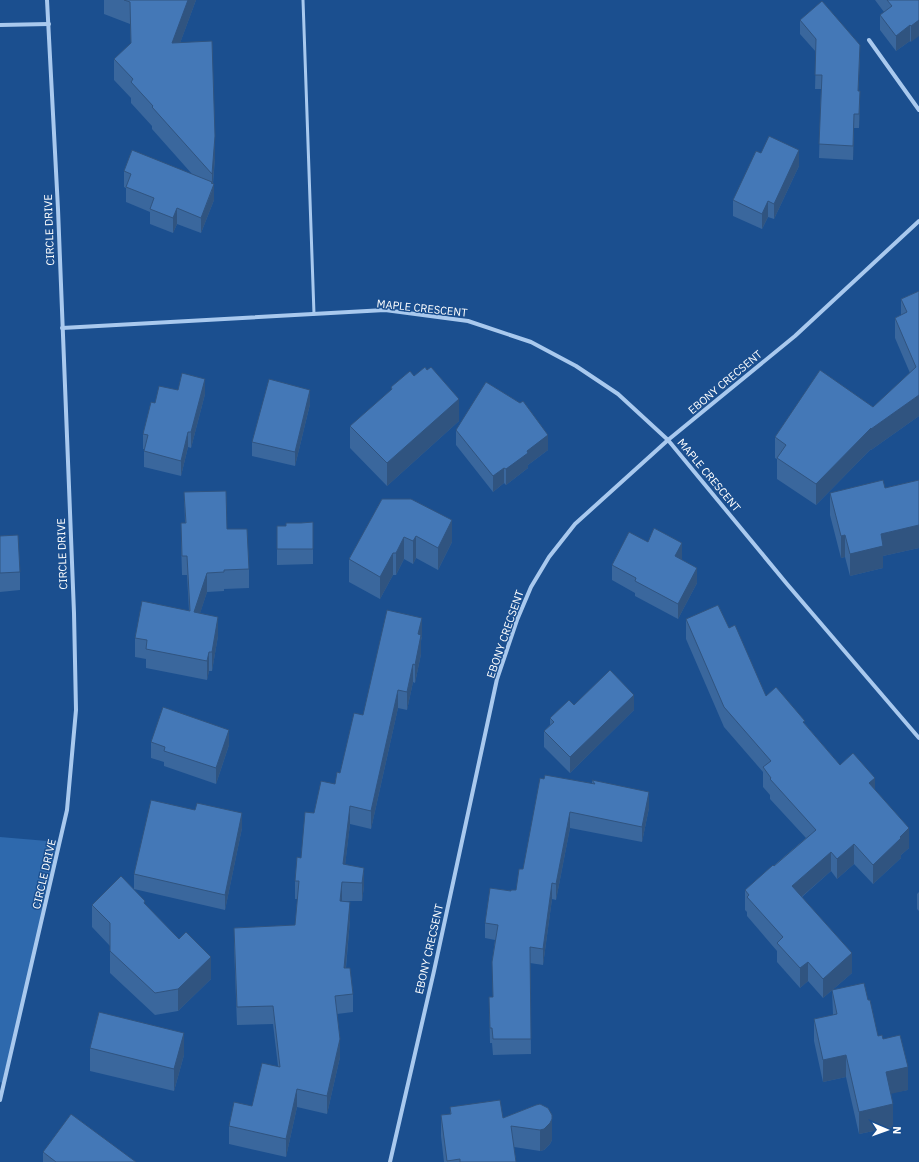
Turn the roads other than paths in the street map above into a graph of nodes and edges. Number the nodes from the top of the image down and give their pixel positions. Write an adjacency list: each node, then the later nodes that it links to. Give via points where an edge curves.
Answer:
1 (47, 0): 3 (street, CIRCLE DRIVE)
2 (304, 0): 8 (lane)
3 (49, 24): 4 (street); 9 (street, CIRCLE DRIVE)
4 (0, 25)
5 (869, 40): 6 (street)
6 (919, 110)
7 (919, 222): 10 (street, EBONY CRECSENT, via 795,336)
8 (314, 314): 9 (street, MAPLE CRESCENT); 10 (street, MAPLE CRESCENT, via 385,310 468,321 531,342 576,366 618,394)
9 (62, 328): 12 (street, CIRCLE DRIVE, via 76,710 67,810)
10 (668, 440): 11 (street, MAPLE CRESCENT); 13 (street, EBONY CRECSENT, via 575,524 549,557 531,587 517,620 497,679)
11 (919, 738)
12 (0, 1100)
13 (390, 1162)

